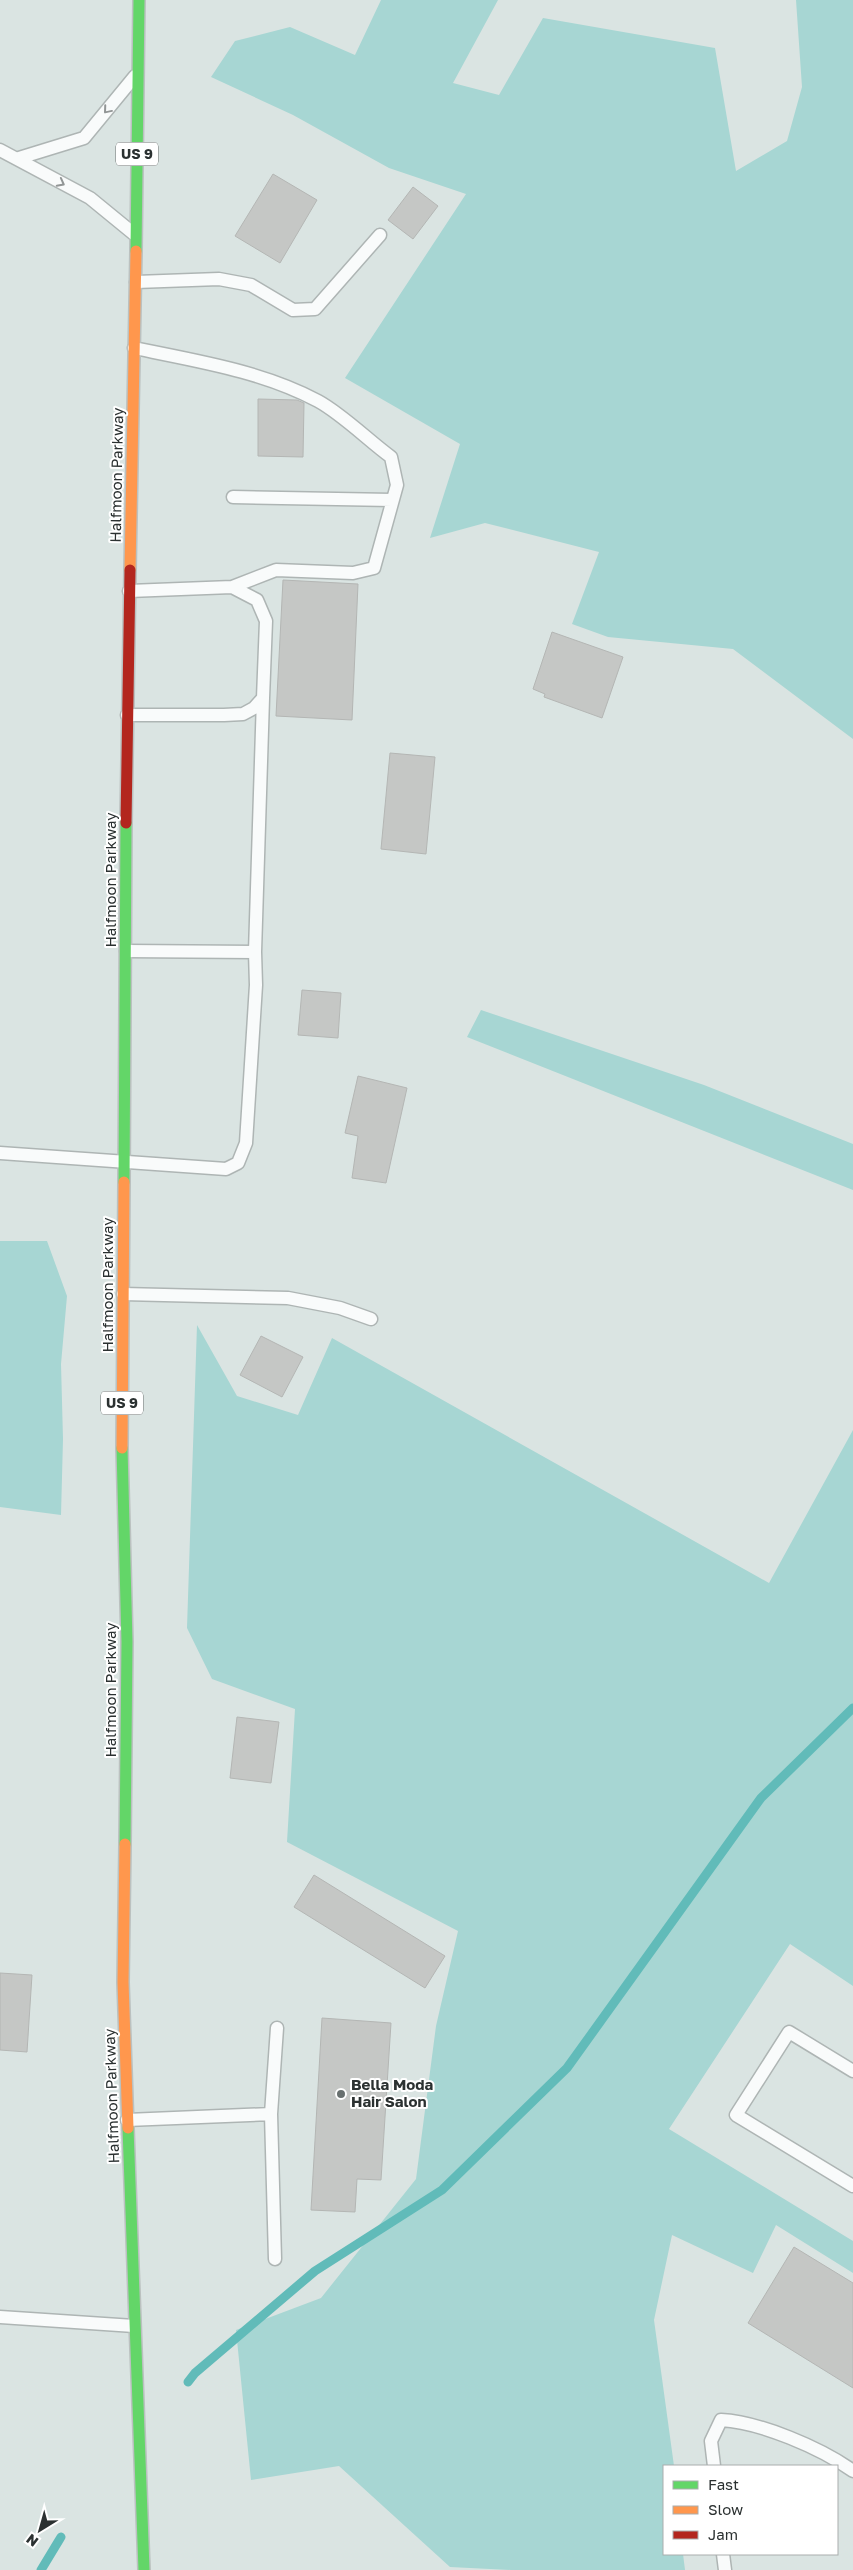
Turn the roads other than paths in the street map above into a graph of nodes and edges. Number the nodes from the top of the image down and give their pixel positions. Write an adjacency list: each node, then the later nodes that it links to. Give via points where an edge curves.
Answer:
1 (139, 0): 2 (main road, Halfmoon Parkway / US 9)
2 (138, 73): 4 (lane, one-way to 4, via 84,138); 6 (main road, Halfmoon Parkway / US 9)
3 (0, 150): 4 (lane)
4 (19, 158): 6 (lane, one-way to 6, via 90,198)
5 (380, 235): 7 (lane, via 315,309 293,310 251,285 219,279)
6 (136, 236): 7 (main road, Halfmoon Parkway / US 9)
7 (136, 282): 8 (main road, Halfmoon Parkway / US 9)
8 (134, 348): 10 (lane, via 268,381 320,402 391,457 397,485); 12 (main road, Halfmoon Parkway / US 9)
9 (233, 497): 10 (lane)
10 (392, 500): 11 (lane, via 374,568 353,573 276,570)
11 (232, 587): 12 (lane); 13 (lane, via 258,600 266,621)
12 (129, 590): 14 (main road, Halfmoon Parkway / US 9)
13 (263, 698): 14 (lane, via 242,714); 16 (lane)
14 (127, 715): 15 (main road, Halfmoon Parkway / US 9)
15 (126, 951): 16 (lane); 18 (main road, Halfmoon Parkway / US 9)
16 (255, 952): 18 (lane, via 256,985 246,1142 238,1162 226,1169)
17 (0, 1152): 18 (lane)
18 (124, 1161): 19 (main road, Halfmoon Parkway / US 9)
19 (123, 1294): 20 (lane, via 288,1298 340,1308); 24 (main road, Halfmoon Parkway / US 9, via 122,1454 127,1642 123,1982)
20 (372, 1320)
21 (277, 2028): 23 (lane)
22 (853, 2071): 25 (lane, via 789,2032 736,2115)
23 (271, 2114): 24 (lane); 26 (lane)
24 (127, 2120): 28 (main road, Halfmoon Parkway / US 9)
25 (853, 2186)
26 (275, 2259)
27 (0, 2318): 28 (lane)
28 (134, 2326): 32 (main road, Halfmoon Parkway / US 9)
29 (714, 2465): 30 (lane, via 711,2440 721,2420 737,2420 767,2429 838,2460)
30 (853, 2471)
31 (723, 2555): 33 (lane)
32 (144, 2570)
33 (725, 2570)

